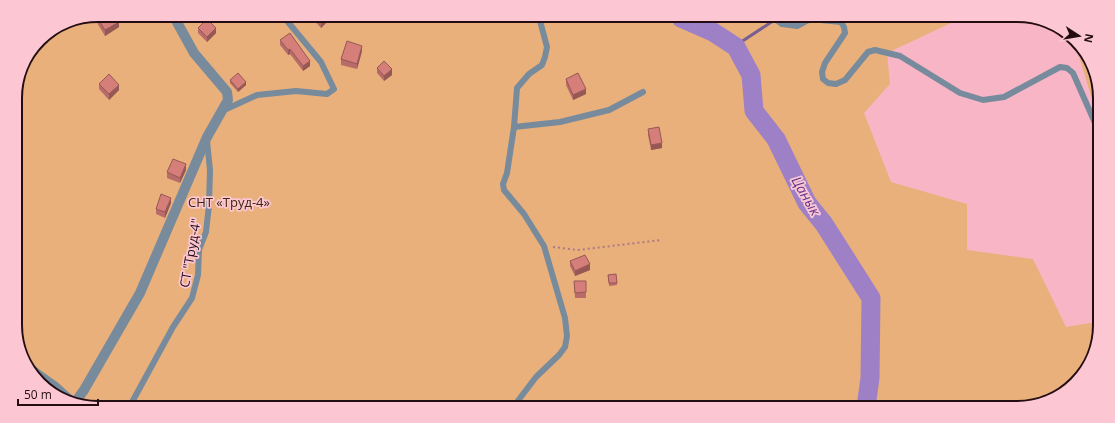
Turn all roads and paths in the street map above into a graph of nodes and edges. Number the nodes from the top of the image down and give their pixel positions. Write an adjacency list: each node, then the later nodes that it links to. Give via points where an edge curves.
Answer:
1 (177, 22): 8 (street, via 194,53 227,92 228,100)
2 (288, 22): 8 (lane, via 321,62 334,89 327,94 296,91 257,94)
3 (540, 22): 10 (lane, via 547,47 545,57 542,65 516,88)
4 (779, 22): 5 (lane, via 796,26)
5 (804, 22)
6 (841, 22): 9 (lane, via 844,33 822,72 823,79 828,83 836,84 845,80 868,52 876,50 900,56 960,93 983,100 1004,97 1060,67 1067,68 1073,73)
7 (643, 92): 10 (lane, via 609,110 560,122)
8 (221, 112): 11 (street)
9 (1093, 118)
10 (514, 127): 13 (lane, via 504,190 524,214)
11 (207, 137): 16 (street, via 140,293); 17 (lane, СТ "Труд-4", via 210,170 209,205 192,298)
12 (661, 240): 13 (path, via 578,250)
13 (544, 246): 18 (lane, via 565,318 567,336 559,355 536,377)
14 (40, 374): 15 (lane)
15 (64, 393)
16 (78, 398)
17 (133, 401)
18 (518, 401)

